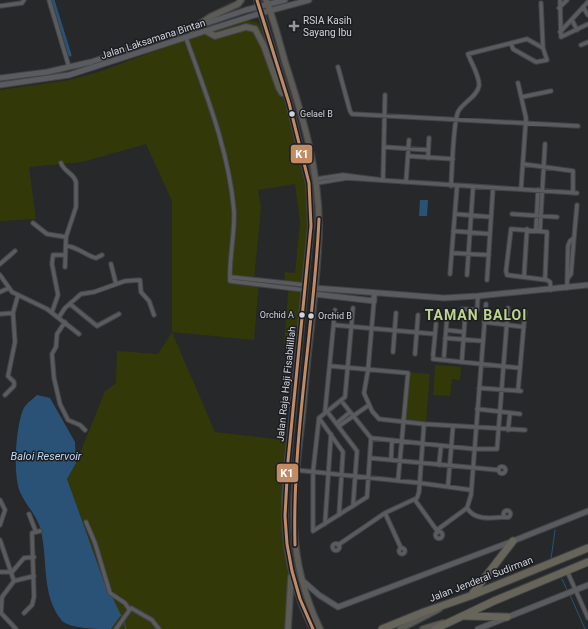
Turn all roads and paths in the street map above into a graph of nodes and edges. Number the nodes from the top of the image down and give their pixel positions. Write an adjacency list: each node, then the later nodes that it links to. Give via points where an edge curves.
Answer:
1 (24, 0): 12 (street, via 22,3)
2 (49, 0): 32 (street)
3 (241, 0): 21 (main road, via 238,4 210,16)
4 (257, 0): 13 (main road, Jalan Raja Haji Fisabilillah)
5 (285, 0): 9 (street, Jalan Laksamana Bintan)
6 (308, 0): 16 (street, Jalan Laksamana Bintan)
7 (560, 0): 15 (street)
8 (567, 0): 15 (street)
9 (267, 2): 13 (street, Jalan Laksamana Bintan); 16 (main road, Jalan Raja Haji Fisabilillah)
10 (588, 2): 14 (street)
11 (541, 3): 29 (street)
12 (0, 6)
13 (259, 7): 17 (main road, Jalan Raja Haji Fisabilillah); 21 (street, Jalan Laksamana Bintan)
14 (583, 7): 18 (street); 19 (street)
15 (559, 8): 24 (street)
16 (270, 11): 17 (street, Jalan Laksamana Bintan); 57 (main road, Jalan Raja Haji Fisabilillah, via 297,100)
17 (261, 13): 23 (street, Jalan Laksamana Bintan); 37 (main road, Jalan Raja Haji Fisabilillah)
18 (588, 15)
19 (572, 20): 22 (street); 24 (street)
20 (588, 24): 22 (street)
21 (191, 30): 30 (street, Jalan Laksamana Bintan)
22 (577, 30): 24 (street, via 562,37)
23 (206, 31): 25 (street, Jalan Laksamana Bintan); 37 (main road, via 215,36 246,27 255,29 264,46 278,88)
24 (560, 32)
25 (186, 38): 30 (street, Jalan Laksamana Bintan); 104 (street, via 206,92 225,156 234,218 231,282)
26 (588, 42): 28 (street)
27 (511, 43): 29 (street, via 527,39); 29 (street, via 513,49 536,62 548,60); 41 (street, via 468,54 479,86 458,112)
28 (582, 45)
29 (543, 48)
30 (92, 65): 32 (street, Jalan Laksamana Bintan); 35 (street, Jalan Laksamana Bintan, via 69,75)
31 (338, 66): 40 (street, via 351,113)
32 (69, 67): 33 (street, Jalan Laksamana Bintan)
33 (0, 78)
34 (518, 83): 39 (street)
35 (0, 85)
36 (551, 91): 39 (street)
37 (286, 94): 67 (main road, Jalan Raja Haji Fisabilillah, via 309,182)
38 (385, 95): 40 (street)
39 (522, 97): 42 (street)
40 (386, 117): 41 (street); 47 (street)
41 (456, 120): 42 (street); 52 (street)
42 (525, 123): 43 (street); 54 (street)
43 (578, 126)
44 (429, 138): 49 (street)
45 (409, 140): 48 (street)
46 (545, 144): 55 (street)
47 (384, 147): 48 (street); 56 (street)
48 (409, 148): 49 (street); 50 (street)
49 (428, 150): 51 (street)
50 (408, 156): 51 (street); 58 (street)
51 (428, 158): 52 (street)
52 (453, 160): 59 (street)
53 (61, 163): 80 (street, via 62,168 75,178 76,182 76,207)
54 (522, 164): 55 (street); 63 (street)
55 (544, 166): 64 (street); 64 (street, via 573,171 575,193)
56 (383, 180): 57 (street, via 343,175); 58 (street)
57 (316, 181): 66 (main road, Jalan Raja Haji Fisabilillah)
58 (406, 182): 59 (street)
59 (451, 186): 60 (street)
60 (457, 187): 61 (street); 68 (street)
61 (473, 188): 62 (street); 70 (street)
62 (493, 188): 63 (street); 72 (street)
63 (521, 189): 64 (street)
64 (540, 190): 71 (street)
65 (577, 205): 105 (street, via 574,238 568,246)
66 (319, 209): 67 (main road); 91 (main road, Jalan Raja Haji Fisabilillah)
67 (311, 210): 90 (main road, Jalan Raja Haji Fisabilillah)
68 (454, 214): 70 (street); 77 (street)
69 (512, 214): 71 (street)
70 (471, 215): 72 (street); 78 (street)
71 (538, 216): 73 (street); 76 (street)
72 (491, 217): 79 (street)
73 (557, 217)
74 (33, 223): 80 (street, via 47,234)
75 (527, 229): 76 (street); 98 (street); 98 (street, via 510,230 506,271 509,276)
76 (538, 230): 81 (street, via 547,232)
77 (453, 231): 78 (street); 85 (street)
78 (470, 232): 79 (street); 86 (street)
79 (490, 234): 89 (street)
80 (66, 237): 83 (street)
81 (548, 245): 82 (street); 99 (street)
82 (553, 245)
83 (66, 246): 87 (street); 88 (street, via 73,246 96,258)
84 (15, 251): 92 (street)
85 (452, 253): 86 (street); 95 (street)
86 (468, 254): 89 (street); 97 (street)
87 (65, 255): 94 (street); 119 (street, via 53,255 52,264 58,295)
88 (102, 255)
89 (489, 255): 100 (street)
90 (307, 261): 91 (main road); 104 (main road, Jalan Raja Haji Fisabilillah)
91 (317, 262): 107 (main road, Jalan Raja Haji Fisabilillah)
92 (0, 264)
93 (111, 264): 101 (street)
94 (64, 267)
95 (450, 274)
96 (0, 275): 103 (street)
97 (467, 275)
98 (524, 277): 99 (street)
99 (545, 279): 106 (street, via 550,282)
100 (487, 280)
101 (116, 284): 113 (street, via 92,293 81,294); 126 (street, via 142,280 141,292 149,301)
102 (588, 285): 105 (street)
103 (9, 288): 108 (street); 110 (street)
104 (305, 288): 160 (main road, Jalan Raja Haji Fisabilillah)
105 (566, 288): 106 (street)
106 (551, 290): 111 (street)
107 (315, 291): 109 (street); 112 (street); 161 (main road, Jalan Raja Haji Fisabilillah)
108 (0, 292)
109 (374, 294): 111 (street, via 431,298); 112 (street)
110 (18, 295): 119 (street); 121 (street)
111 (478, 296): 118 (street, via 477,310)
112 (374, 301): 136 (street)
113 (70, 304): 125 (street, via 97,326); 128 (street)
114 (486, 304): 131 (street)
115 (354, 308): 135 (street)
116 (508, 308): 134 (street)
117 (335, 310): 133 (street)
118 (462, 310)
119 (52, 312): 128 (street)
120 (525, 312): 137 (street)
121 (13, 313): 124 (street); 159 (street, via 15,342 8,376 14,382 14,386)
122 (396, 313): 138 (street)
123 (451, 313): 139 (street, via 447,317)
124 (0, 314)
125 (119, 314)
126 (154, 315)
127 (418, 315): 140 (street)
128 (58, 317): 130 (street)
129 (465, 318): 141 (street)
130 (65, 322): 142 (street); 180 (street, via 57,334 56,347 52,354 54,378 60,404 68,420)
131 (484, 322): 134 (street); 146 (street)
132 (436, 324): 143 (street)
133 (334, 325): 135 (street); 152 (street)
134 (507, 325): 137 (street); 153 (street)
135 (351, 326): 136 (street); 155 (street)
136 (372, 327): 138 (street); 156 (street)
137 (524, 327): 154 (street)
138 (395, 330): 140 (street); 147 (street)
139 (446, 330): 141 (street); 144 (street)
140 (416, 332): 143 (street); 148 (street)
141 (464, 332): 145 (street)
142 (79, 334)
143 (435, 334): 151 (street, via 433,358)
144 (445, 338): 145 (street); 149 (street)
145 (463, 339): 146 (street); 150 (street)
146 (483, 341): 151 (street)
147 (393, 352)
148 (415, 354)
149 (444, 356)
150 (462, 358)
151 (481, 365): 153 (street); 157 (street)
152 (330, 366): 155 (street); 167 (street)
153 (504, 367): 154 (street); 158 (street)
154 (520, 368): 158 (street, via 519,391)
155 (347, 369): 156 (street); 167 (street, via 344,396)
156 (368, 370): 163 (street, via 364,391); 173 (street, via 408,373)
157 (479, 388): 158 (street); 164 (street)
158 (502, 390): 166 (street)
159 (5, 395)
160 (294, 401): 161 (main road); 229 (main road, Jalan Raja Haji Fisabilillah, via 285,509)
161 (304, 402): 198 (main road, Jalan Raja Haji Fisabilillah)
162 (343, 403): 165 (street)
163 (369, 405): 170 (street); 173 (street, via 379,418)
164 (477, 409): 166 (street); 178 (street)
165 (350, 412): 170 (street); 172 (street)
166 (501, 412): 168 (street); 179 (street)
167 (327, 413): 171 (street); 176 (street)
168 (510, 413): 169 (street); 181 (street)
169 (520, 414)
170 (354, 416): 174 (street); 184 (street)
171 (319, 418): 183 (street); 200 (street)
172 (342, 419): 174 (street); 176 (street)
173 (404, 422): 175 (street); 186 (street)
174 (344, 423): 176 (street)
175 (424, 424): 177 (street); 187 (street)
176 (338, 425): 203 (street, via 357,451)
177 (453, 426): 178 (street); 189 (street)
178 (476, 427): 179 (street); 190 (street)
179 (500, 429): 181 (street); 190 (street, via 498,449)
180 (85, 430)
181 (508, 430): 182 (street)
182 (525, 430)
183 (331, 434): 201 (street); 202 (street, via 344,452)
184 (371, 438): 185 (street); 191 (street)
185 (392, 440): 186 (street); 192 (street)
186 (401, 441): 187 (street); 193 (street)
187 (423, 444): 188 (street); 194 (street)
188 (441, 446): 189 (street); 195 (street)
189 (451, 447): 190 (street); 196 (street)
190 (474, 449): 197 (street)
191 (370, 458): 192 (street); 204 (street)
192 (391, 460): 193 (street)
193 (400, 461): 194 (street); 205 (street)
194 (422, 463): 195 (street); 206 (street)
195 (439, 465): 196 (street)
196 (449, 467): 197 (street); 207 (street)
197 (472, 469): 199 (street); 208 (street)
198 (296, 470): 200 (street); 233 (main road, Jalan Raja Haji Fisabilillah, via 294,530)
199 (498, 470)
200 (313, 472): 201 (street); 219 (street, via 312,530)
201 (328, 474): 202 (street); 219 (street)
202 (341, 475): 203 (street); 216 (street)
203 (354, 476): 204 (street); 211 (street)
204 (369, 477): 205 (street); 211 (street, via 366,498)
205 (398, 481): 206 (street)
206 (420, 483): 207 (street); 210 (street, via 419,494)
207 (448, 486): 208 (street)
208 (471, 490): 212 (street)
209 (0, 500): 220 (street, via 5,510)
210 (415, 500): 212 (street, via 437,531); 214 (street)
211 (353, 506): 216 (street)
212 (467, 508): 217 (street, via 482,518)
213 (588, 511): 222 (street)
214 (385, 513): 223 (street); 224 (street)
215 (29, 514): 226 (street, via 38,532 32,533)
216 (339, 515): 219 (street)
217 (505, 517)
218 (86, 522): 240 (street, via 110,593 125,603)
219 (325, 524)
220 (0, 525)
221 (0, 540): 231 (street, via 7,565)
222 (512, 542): 233 (street, via 338,607); 237 (highway)
223 (338, 545)
224 (401, 548)
225 (588, 548): 237 (highway, Jalan Jenderal Sudirman)
226 (34, 557): 231 (street, via 24,558); 232 (street)
227 (588, 562): 228 (highway)
228 (567, 570): 236 (street); 242 (highway)
229 (291, 571): 249 (main road); 250 (main road, Jalan Raja Haji Fisabilillah, via 299,598)
230 (0, 572): 231 (street)
231 (12, 572): 234 (street)
232 (34, 576): 234 (street); 241 (street, via 34,599)
233 (301, 579): 251 (main road, Jalan Raja Haji Fisabilillah)
234 (14, 581): 238 (street)
235 (588, 585): 236 (street)
236 (576, 590): 243 (street); 244 (street)
237 (470, 596): 239 (highway, Jalan Jenderal Sudirman)
238 (1, 602): 246 (street, via 2,615)
239 (447, 604): 252 (highway, Jalan Jenderal Sudirman); 253 (main road)
240 (129, 609): 247 (street); 248 (street, via 147,616)
241 (24, 614)
242 (463, 616): 243 (highway); 245 (highway)
243 (507, 617): 256 (street)
244 (588, 618)
245 (450, 622): 254 (main road); 255 (highway)
246 (16, 629)
247 (116, 629)
248 (159, 629)
249 (288, 629)
250 (313, 629)
251 (320, 629)
252 (382, 629)
253 (400, 629)
254 (422, 629)
255 (435, 629)
256 (478, 629)

